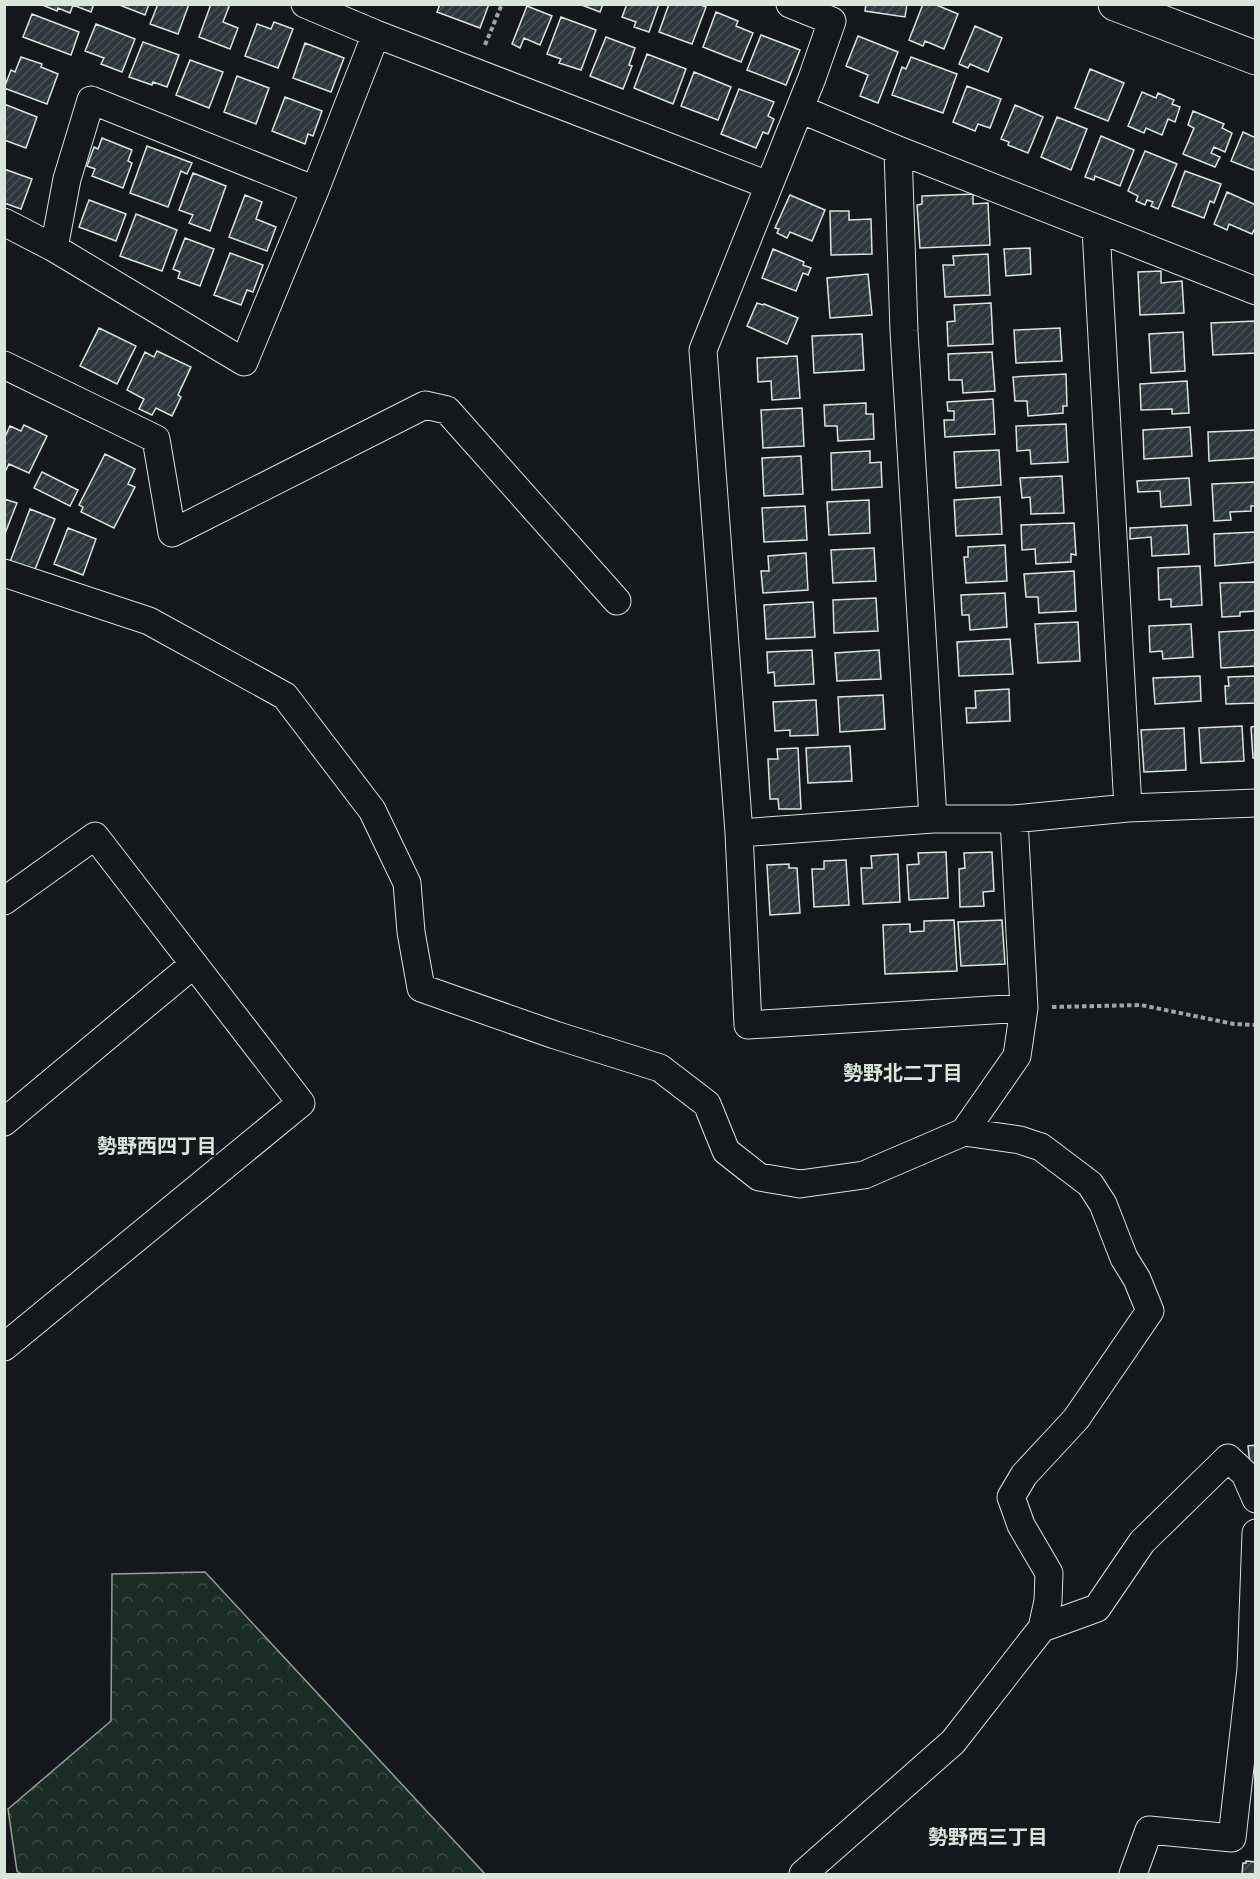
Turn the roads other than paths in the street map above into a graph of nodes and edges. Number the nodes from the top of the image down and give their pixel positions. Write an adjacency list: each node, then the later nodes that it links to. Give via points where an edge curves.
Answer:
1 (305, 4): 4 (street)
2 (790, 4): 6 (street, via 832,21)
3 (1115, 4): 5 (street)
4 (376, 34): 8 (street); 9 (street)
5 (1256, 57)
6 (800, 108): 7 (street); 8 (street)
7 (898, 150): 11 (street); 19 (street, via 904,342)
8 (768, 185): 21 (street, via 703,350)
9 (315, 190): 12 (street, via 91,100 67,179); 12 (street, via 244,362)
10 (4, 222): 12 (street)
11 (1096, 229): 13 (street); 18 (street)
12 (54, 248)
13 (1256, 291)
14 (4, 365): 16 (street, via 156,439 172,533 426,405 447,410)
15 (4, 573): 26 (street, via 149,621 285,696 372,810 407,883 421,988 660,1068 707,1104 726,1151 759,1177 800,1184 864,1175)
16 (616, 601)
17 (1256, 803): 18 (street)
18 (1128, 808): 20 (street)
19 (933, 819): 20 (street); 21 (street)
20 (1014, 819): 24 (street)
21 (739, 833): 24 (street, via 748,1025)
22 (4, 901): 23 (street, via 95,836)
23 (194, 964): 25 (street); 27 (street, via 301,1103)
24 (1024, 1008): 26 (street, via 1017,1056)
25 (4, 1122)
26 (964, 1132): 30 (street, via 1041,1147 1090,1184 1150,1311 1076,1419 1024,1475 1011,1497 1021,1525 1049,1573)
27 (4, 1347)
28 (1256, 1499): 30 (street, via 1245,1474 1228,1458 1142,1542 1097,1608)
29 (1256, 1533): 32 (street, via 1251,1669 1232,1838 1149,1830)
30 (1042, 1628): 31 (street, via 953,1742)
31 (803, 1875)
32 (1132, 1875)

